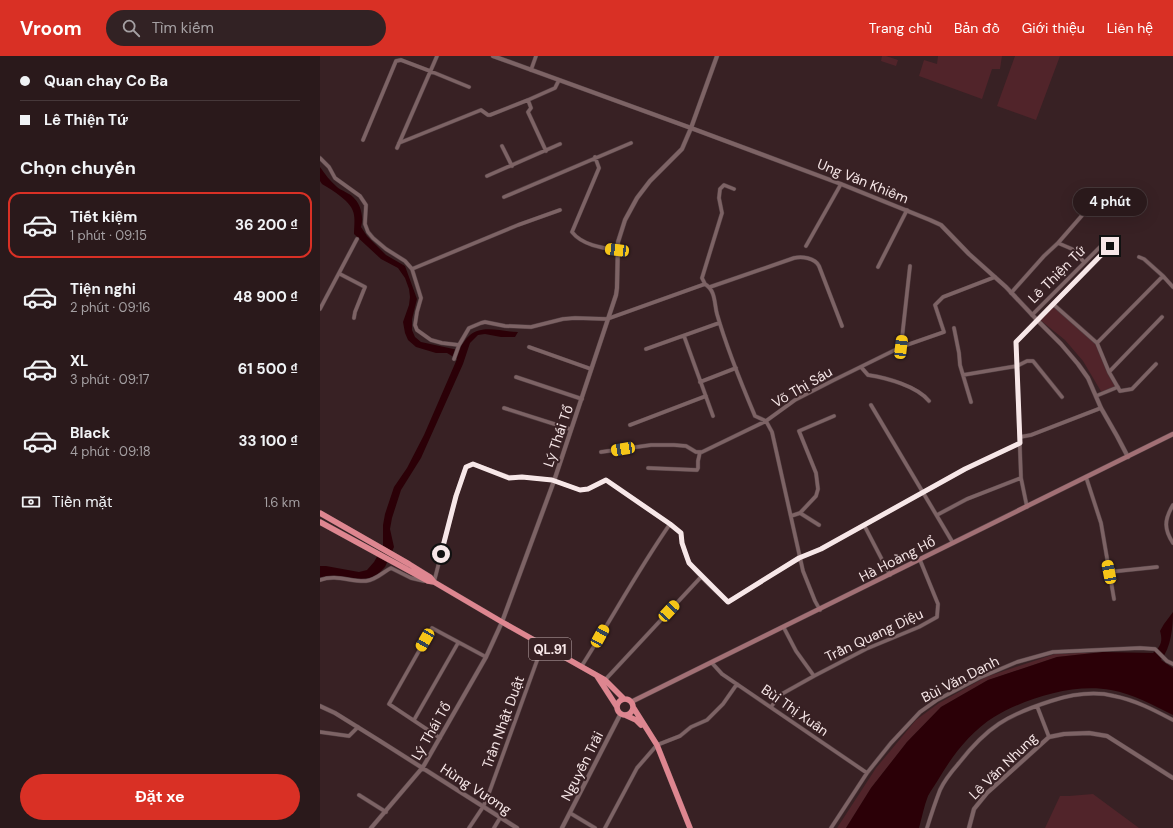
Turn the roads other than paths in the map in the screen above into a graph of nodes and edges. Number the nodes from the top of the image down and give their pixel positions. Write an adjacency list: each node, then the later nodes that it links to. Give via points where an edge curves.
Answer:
1 (436, 56): 6 (street)
2 (493, 56): 5 (street, Ung Văn Khiêm)
3 (536, 56): 5 (street)
4 (717, 56): 10 (street, Lý Thái Tổ)
5 (531, 70): 7 (street, Ung Văn Khiêm)
6 (430, 71): 8 (street); 11 (street, via 401,60 396,61); 12 (street)
7 (559, 80): 9 (street, via 555,88); 10 (street, Ung Văn Khiêm)
8 (469, 87)
9 (528, 100): 12 (street, via 490,115 481,110); 17 (street, via 531,108 528,112)
10 (691, 128): 22 (street, Ung Văn Khiêm); 31 (street, Lý Thái Tổ, via 682,149 637,198 619,234)
11 (363, 140)
12 (400, 143): 16 (street)
13 (631, 143): 18 (street)
14 (560, 144): 17 (street)
15 (502, 146): 20 (street)
16 (397, 148)
17 (546, 151): 20 (street)
18 (595, 157): 24 (street); 31 (street, via 599,168 572,232 576,237 600,248)
19 (320, 158): 36 (street, via 335,178 360,196 366,205 365,224 368,232 380,245 400,257)
20 (512, 166): 21 (street)
21 (487, 176)
22 (841, 184): 27 (street, Ung Văn Khiêm); 30 (street)
23 (734, 189): 40 (street, via 724,185 720,189 722,214 702,278)
24 (504, 197)
25 (1092, 204): 29 (street)
26 (560, 210): 36 (street)
27 (906, 210): 35 (street); 39 (street, Ung Văn Khiêm, via 941,226)
28 (358, 239): 37 (street)
29 (1058, 243): 33 (street, via 1072,249); 43 (street)
30 (806, 246)
31 (617, 250): 49 (street, Lý Thái Tổ, via 617,288)
32 (1139, 257): 38 (street)
33 (1084, 262): 44 (street, Lê Thiện Tứ, via 1105,242 1110,246); 46 (street, Lê Thiện Tứ)
34 (910, 266): 58 (street)
35 (878, 267)
36 (412, 269): 56 (street, via 421,298 415,328 431,340)
37 (340, 274): 45 (street); 48 (street, via 365,287)
38 (1162, 276): 42 (street); 55 (street)
39 (995, 277): 43 (street, Ung Văn Khiêm); 58 (street, Võ Thị Sáu, via 943,297 935,305 944,332)
40 (704, 284): 41 (street); 49 (street)
41 (710, 287): 51 (street); 52 (street, via 794,258 813,260 819,266)
42 (1173, 287)
43 (1011, 293): 46 (street, Ung Văn Khiêm)
44 (1053, 304): 50 (street, Lê Thiện Tứ); 55 (street)
45 (320, 309)
46 (1032, 315): 50 (street, Ung Văn Khiêm)
47 (1162, 317): 66 (street)
48 (354, 318)
49 (607, 319): 56 (street, via 563,319 519,327 485,322 469,328); 65 (street, Lý Thái Tổ)
50 (1038, 321): 62 (street, Lê Thiện Tứ, via 1016,342); 72 (street, Ung Văn Khiêm, via 1078,364)
51 (719, 323): 54 (street); 64 (street)
52 (842, 326)
53 (954, 328): 67 (street)
54 (684, 336): 59 (street); 69 (street)
55 (1097, 343): 66 (street)
56 (458, 347): 60 (street)
57 (529, 347): 65 (street)
58 (901, 347): 63 (street, Võ Thị Sáu)
59 (646, 349)
60 (454, 358)
61 (1156, 364): 70 (street, via 1132,389 1120,391)
62 (1017, 366): 67 (street); 73 (street, via 1033,361); 86 (street, Lê Thiện Tứ)
63 (861, 367): 75 (street, via 868,375 910,388 921,393); 82 (street, Võ Thị Sáu, via 795,400)
64 (736, 368): 69 (street); 82 (street, via 755,416)
65 (591, 369): 74 (street, Lý Thái Tổ)
66 (1109, 372): 70 (street)
67 (963, 375): 76 (street)
68 (516, 377): 74 (street)
69 (700, 382): 71 (street)
70 (1118, 387): 72 (street)
71 (706, 396): 80 (street); 83 (street)
72 (1096, 396): 79 (street, Ung Văn Khiêm)
73 (1062, 397)
74 (582, 399): 84 (street, Lý Thái Tổ)
75 (929, 401)
76 (971, 402)
77 (872, 405): 95 (street)
78 (504, 408): 84 (street)
79 (1101, 408): 86 (street); 90 (street, Ung Văn Khiêm)
80 (713, 416)
81 (834, 416): 99 (street, via 799,431 816,473 818,489 816,496)
82 (766, 421): 89 (street); 101 (street, Võ Thị Sáu, via 772,432)
83 (630, 425)
84 (570, 429): 94 (street, Lý Thái Tổ)
85 (1173, 434): 90 (main road, Hà Hoàng Hổ)
86 (1020, 437): 87 (street, Lê Thiện Tứ)
87 (1020, 443): 93 (street, Lê Thiện Tứ); 95 (street)
88 (601, 452): 89 (street, via 651,445 674,445 686,446)
89 (700, 452): 91 (street, via 697,470)
90 (1128, 457): 92 (main road, Hà Hoàng Hổ)
91 (648, 468)
92 (1086, 477): 97 (main road, Hà Hoàng Hổ); 111 (street, via 1101,523)
93 (1021, 478): 97 (street, Lê Thiện Tứ); 100 (street, via 967,499)
94 (554, 481): 103 (street, via 580,490 606,480); 115 (street, via 509,478 473,464 466,467); 118 (street, Lý Thái Tổ)
95 (924, 492): 100 (street); 104 (street)
96 (1173, 505): 107 (street, via 1165,525)
97 (1027, 507): 106 (main road, Hà Hoàng Hổ)
98 (320, 513): 115 (highway, QL.91, via 430,577)
99 (800, 513): 101 (street); 105 (street)
100 (937, 515): 106 (street)
101 (791, 516): 108 (street, Võ Thị Sáu)
102 (320, 522): 115 (highway, QL.91)
103 (670, 524): 113 (street, via 681,533 689,563); 125 (street)
104 (864, 524): 108 (street, via 821,549); 112 (street)
105 (819, 525)
106 (953, 543): 109 (main road, Hà Hoàng Hổ)
107 (1173, 543)
108 (799, 558): 113 (street, via 728,602); 117 (street, Võ Thị Sáu, via 802,571)
109 (920, 560): 112 (main road, Hà Hoàng Hổ); 127 (street, Trần Quang Diệu, via 938,604 937,617 919,628 866,649)
110 (1158, 567): 111 (street)
111 (1109, 572): 116 (street)
112 (890, 575): 117 (main road, Hà Hoàng Hổ)
113 (701, 577): 128 (street)
114 (320, 580): 115 (street, via 333,577 369,580 391,568 411,578)
115 (431, 582): 118 (highway, QL.91)
116 (1114, 599)
117 (820, 610): 119 (main road, Hà Hoàng Hổ)
118 (502, 622): 121 (highway, QL.91); 122 (street, Lý Thái Tổ)
119 (784, 628): 123 (main road, Hà Hoàng Hổ); 127 (street, via 796,651)
120 (458, 643): 122 (street); 137 (street); 137 (street, via 432,628 389,704)
121 (543, 644): 125 (highway, QL.91); 148 (street, Trần Nhật Duật)
122 (486, 657): 142 (street, Lý Thái Tổ)
123 (712, 663): 129 (street, Bùi Thị Xuân); 131 (main road, Hà Hoàng Hổ)
124 (1173, 664): 145 (street, Bùi Văn Danh, via 1155,649 1140,648 1053,652 1017,662 979,678 920,712)
125 (581, 667): 126 (highway, QL.91)
126 (596, 676): 128 (highway, QL.91); 134 (highway, QL.91)
127 (814, 676): 135 (street, Trần Quang Diệu, via 780,695)
128 (605, 680): 130 (highway, QL.91)
129 (737, 684): 135 (street, Bùi Thị Xuân); 143 (street, via 723,704 707,720 691,727 680,736)
130 (624, 699): 131 (highway); 134 (highway, via 619,702)
131 (632, 705): 136 (highway, via 629,713); 143 (highway)
132 (320, 706): 139 (street, Hùng Vương)
133 (1037, 706): 138 (street, via 1066,697 1112,695 1140,703); 141 (street); 161 (street, via 1000,722 973,746 940,789)
134 (618, 707): 136 (highway)
135 (771, 707): 145 (street, Bùi Thị Xuân)
136 (623, 714): 143 (highway, via 636,720); 150 (street, Nguyễn Trãi)
137 (414, 720): 142 (street)
138 (1173, 720)
139 (358, 727): 140 (street, via 349,736); 144 (street, Hùng Vương)
140 (320, 732)
141 (1050, 737): 146 (street, Lê Văn Nhung, via 1089,733 1107,736); 162 (street, Lê Văn Nhung, via 987,793 974,809)
142 (440, 738): 144 (street, Lý Thái Tổ)
143 (657, 745): 158 (street, via 637,768); 159 (highway)
144 (423, 767): 148 (street, Hùng Vương); 149 (street, Lý Thái Tổ)
145 (867, 773): 160 (street, Bùi Văn Danh)
146 (1173, 778)
147 (359, 795): 149 (street)
148 (483, 807): 151 (street, Hùng Vương); 153 (street, Trần Nhật Duật)
149 (386, 812): 152 (street, Lý Thái Tổ)
150 (570, 813): 156 (street, Nguyễn Trãi); 157 (street)
151 (500, 818): 154 (street); 155 (street, Hùng Vương)
152 (371, 828)
153 (469, 828)
154 (494, 828)
155 (517, 828)
156 (562, 828)
157 (595, 828)
158 (605, 828)
159 (690, 828)
160 (831, 828)
161 (927, 828)
162 (969, 828)

